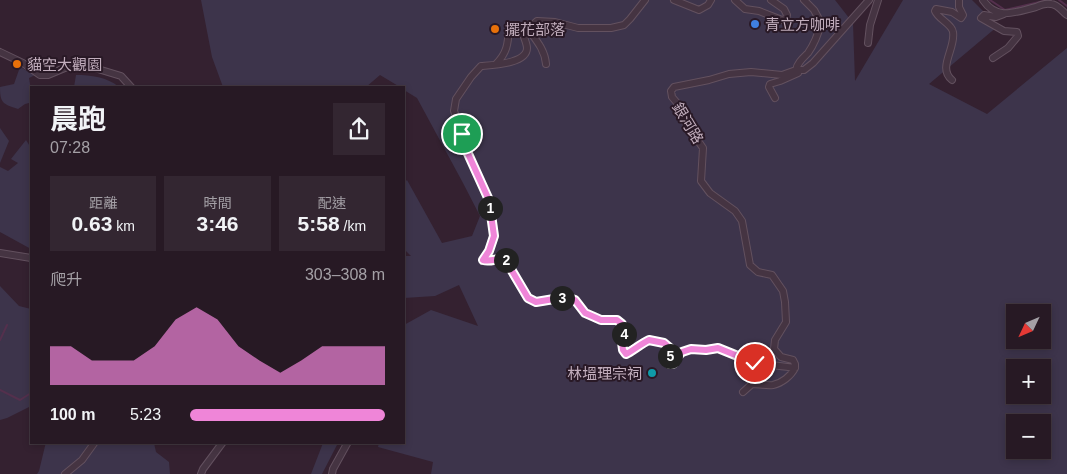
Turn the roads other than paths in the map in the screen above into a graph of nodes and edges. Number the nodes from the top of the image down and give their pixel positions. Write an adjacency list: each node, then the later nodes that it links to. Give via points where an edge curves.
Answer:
1 (645, 0): 15 (street, via 624,25 578,28 537,21)
2 (674, 0): 3 (street, via 699,10)
3 (710, 0)
4 (734, 0): 5 (street, via 745,9 786,19 784,10)
5 (772, 0)
6 (804, 0): 21 (street, via 821,23 818,38)
7 (869, 0): 22 (street, via 813,64)
8 (878, 0): 16 (street)
9 (959, 0): 23 (street, via 961,18 952,12 935,11 953,32 946,61 946,73)
10 (983, 0): 12 (street, via 993,11)
11 (1057, 2): 12 (street); 13 (street)
12 (1004, 14): 18 (street, via 981,18 1004,31 1017,32 1018,36 1008,48)
13 (1067, 14)
14 (509, 28): 19 (street, via 504,56)
15 (528, 29): 19 (street, via 524,37 525,55 515,61); 20 (street, via 539,44)
16 (868, 43)
17 (0, 52): 24 (street, via 40,75 72,65 88,66 121,76)
18 (993, 58)
19 (496, 64): 28 (street, via 481,66 471,77 456,99 454,111 465,147 489,200 494,236 483,260 505,259 528,298 536,302 566,297 575,300 585,313 601,320 617,320 624,331 622,342 626,354 649,340 664,343 670,348 670,364 682,352 718,348 755,363)
20 (546, 64)
21 (796, 70): 22 (street, 銀河路); 28 (street, 銀河路, via 782,75 729,74 674,87 671,91 682,119 703,148 701,181 742,221 750,265 758,272 772,275 783,291 786,322 775,340 774,349 781,357 793,360)
22 (804, 70): 25 (street, via 770,84)
23 (952, 80)
24 (130, 86)
25 (775, 98)
26 (0, 253): 27 (street)
27 (30, 258)
28 (795, 368): 29 (street, via 787,378 772,385 752,384)
29 (743, 392)
30 (94, 444): 33 (street, via 82,460)
31 (222, 444): 34 (street)
32 (347, 444): 35 (street)
33 (65, 474)
34 (201, 474)
35 (332, 474)

